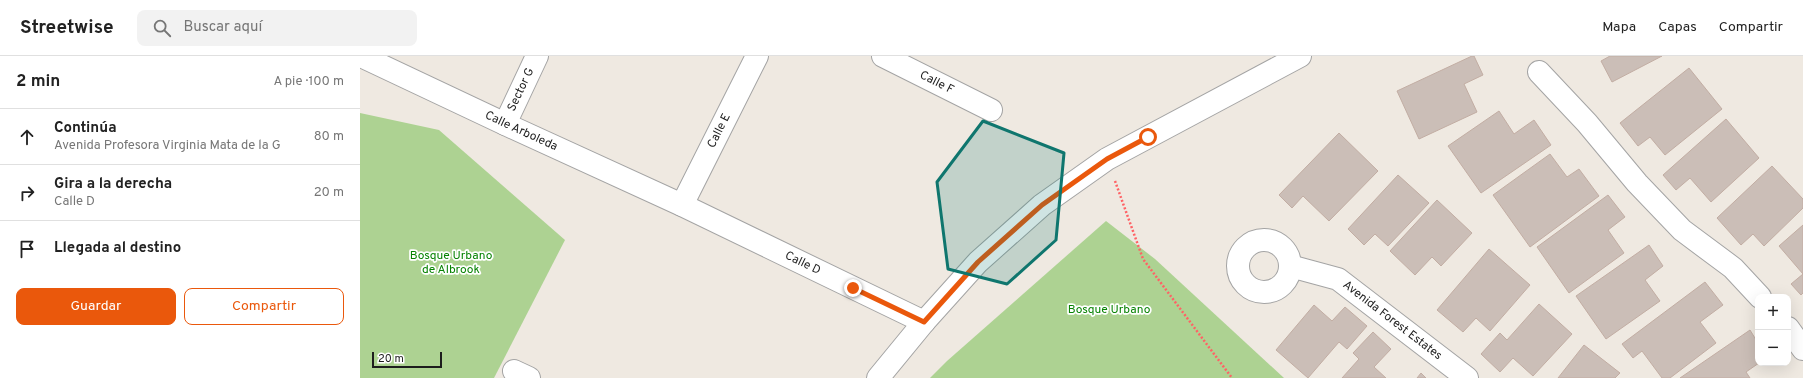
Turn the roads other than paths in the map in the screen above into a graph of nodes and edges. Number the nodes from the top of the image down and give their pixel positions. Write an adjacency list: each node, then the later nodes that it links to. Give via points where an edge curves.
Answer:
1 (361, 56): 8 (street, Calle Arboleda)
2 (537, 56): 8 (street, Sector G)
3 (757, 56): 9 (street, Calle E)
4 (883, 56): 7 (street, Calle F)
5 (1300, 56): 12 (street, via 1107,159 1042,205 984,257)
6 (1539, 72): 11 (street, via 1587,123 1642,189 1682,230 1733,268)
7 (991, 110)
8 (505, 124): 9 (street, Calle Arboleda)
9 (682, 205): 12 (street, Calle D)
10 (1290, 266): 16 (street, Avenida Forest Estates, via 1338,279)
11 (1757, 294)
12 (924, 322): 15 (street)
13 (1789, 330): 14 (street)
14 (1803, 349)
15 (878, 378)
16 (1467, 378)

